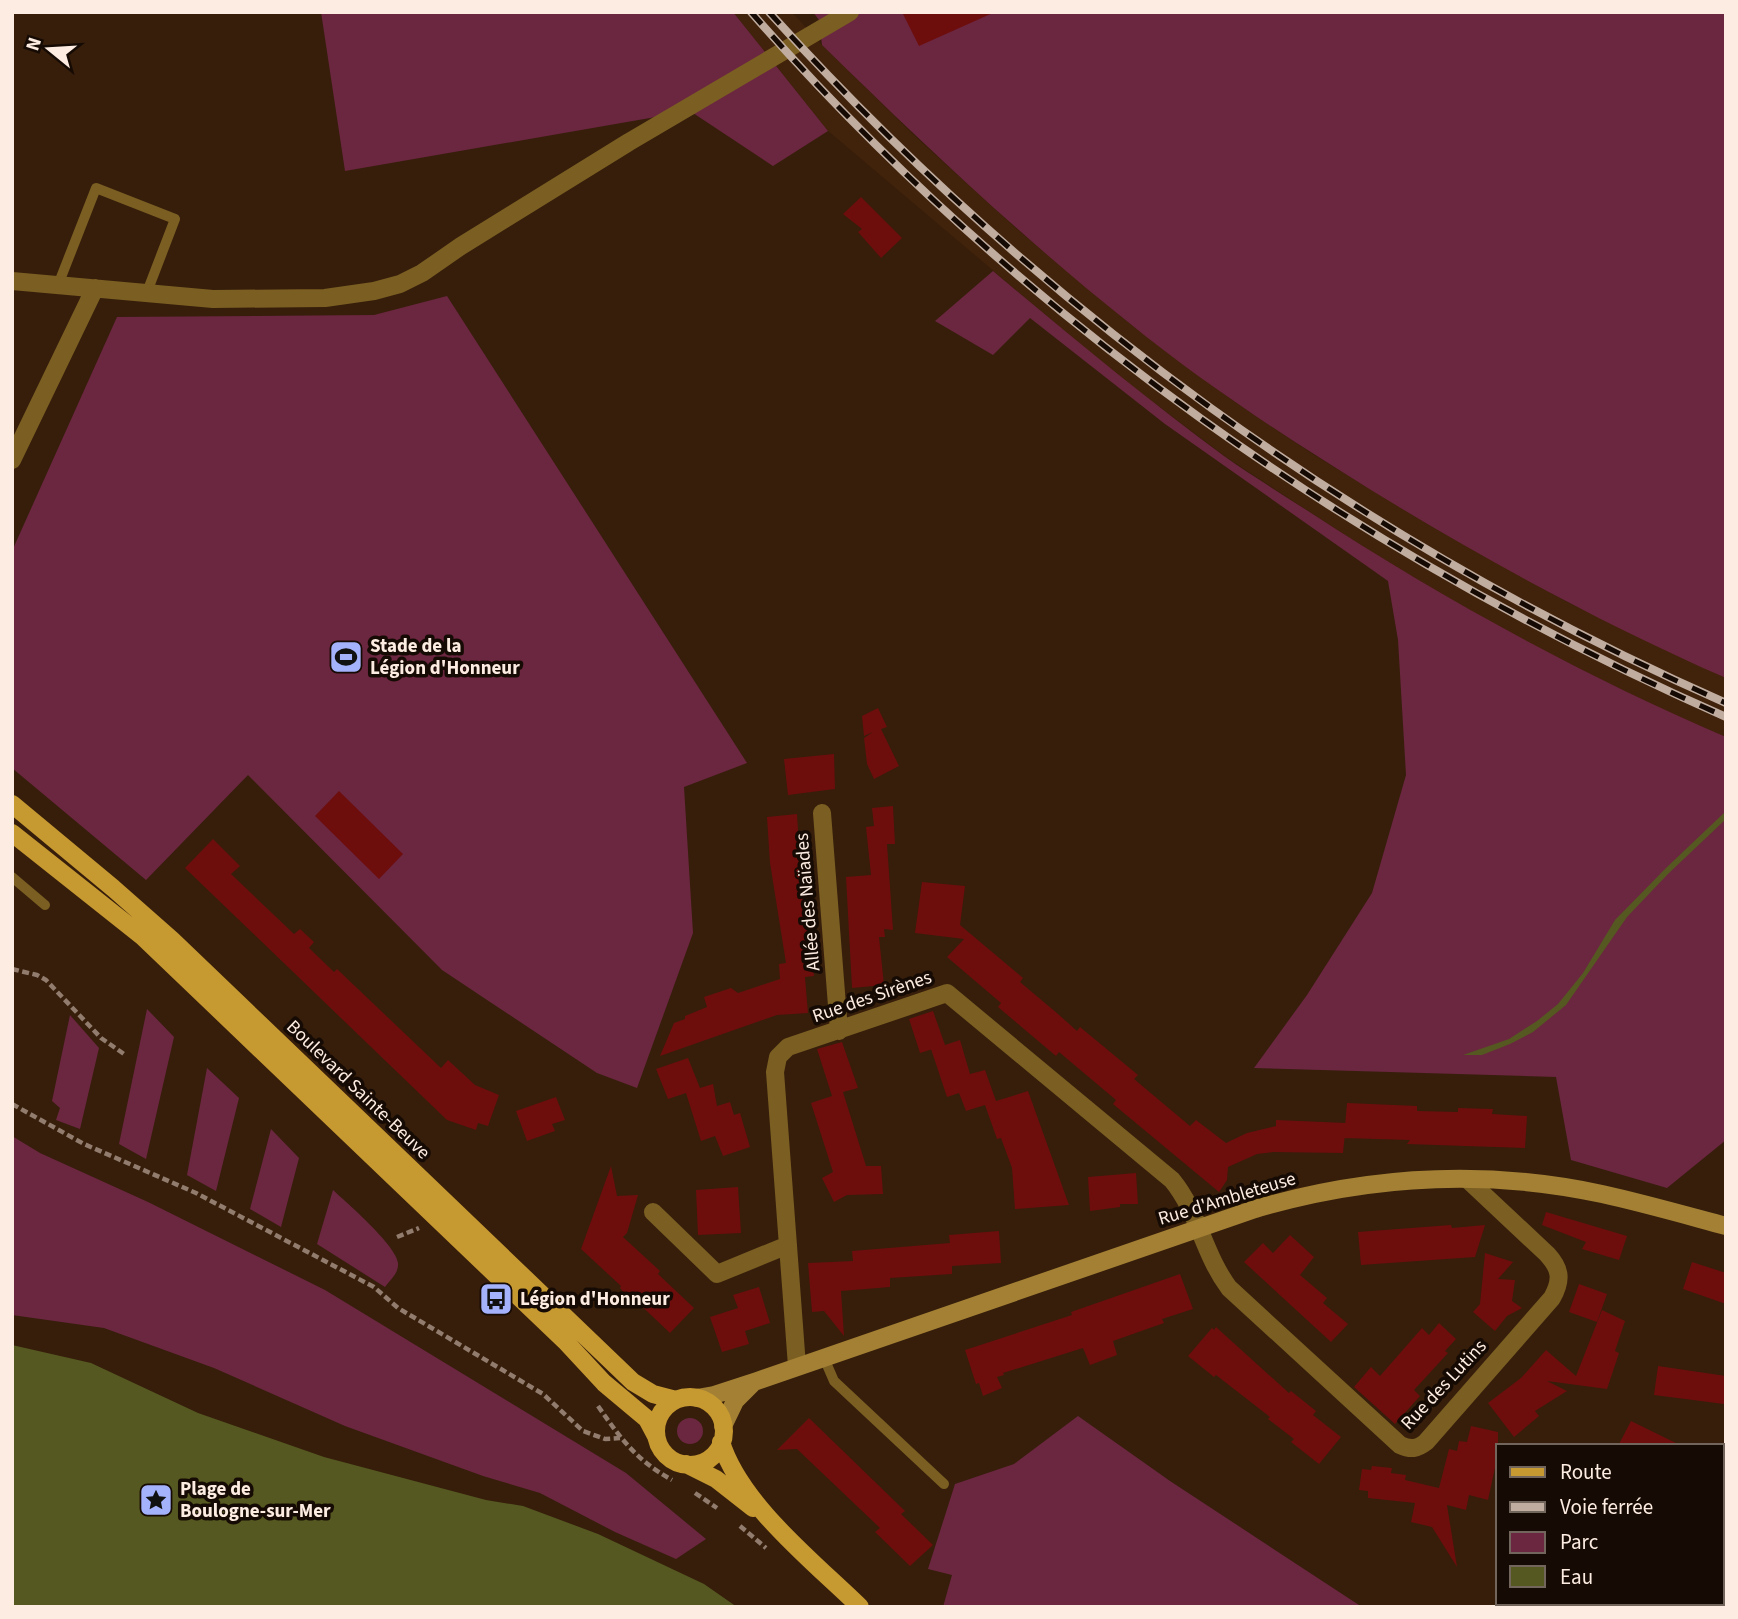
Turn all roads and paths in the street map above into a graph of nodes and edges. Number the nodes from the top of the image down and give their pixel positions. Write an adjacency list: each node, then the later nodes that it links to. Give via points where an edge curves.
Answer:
1 (850, 12): 5 (street, via 400,284 308,299 213,299)
2 (12, 281): 3 (street)
3 (58, 285): 4 (street); 5 (lane, via 96,188 175,219)
4 (95, 288): 5 (street); 6 (street)
5 (146, 292)
6 (12, 460)
7 (12, 804): 28 (main road, Boulevard Sainte-Beuve, via 180,947 634,1382 653,1394)
8 (822, 813): 13 (street, Allée des Naïades)
9 (12, 833): 30 (main road, Boulevard Sainte-Beuve, via 127,923 208,997 641,1414)
10 (13, 881): 11 (lane)
11 (45, 905)
12 (12, 969): 14 (path, via 46,980 101,1038)
13 (839, 1031): 20 (street, Rue des Sirènes, via 947,993 1172,1180); 22 (street, Rue des Sirènes, via 788,1047 776,1064)
14 (124, 1054)
15 (12, 1104): 31 (path, via 85,1144 196,1193 374,1287 398,1308 543,1394 583,1431)
16 (1467, 1179): 19 (street, Rue d'Ambleteuse, via 1573,1189); 20 (street, Rue d'Ambleteuse, via 1400,1180 1334,1190); 20 (street, Rue des Lutins, via 1548,1254 1558,1268 1559,1282 1552,1298 1426,1442 1414,1448 1400,1445 1237,1297 1214,1267)
17 (653, 1212): 22 (street, via 717,1274)
18 (425, 1225): 21 (path)
19 (1726, 1226)
20 (1198, 1228): 23 (street, Rue d'Ambleteuse)
21 (397, 1237)
22 (788, 1245): 24 (street, Rue des Sirènes)
23 (824, 1357): 24 (street, Rue d'Ambleteuse); 34 (lane, via 834,1381)
24 (797, 1366): 25 (street, Rue d'Ambleteuse)
25 (757, 1381): 27 (street, Rue d'Ambleteuse); 29 (street, Rue d'Ambleteuse, via 735,1401)
26 (591, 1396): 31 (path)
27 (697, 1398): 28 (main road); 29 (main road, via 716,1410)
28 (676, 1400): 30 (main road, via 659,1416)
29 (722, 1434): 32 (main road, via 715,1453 706,1461); 37 (main road, via 735,1474)
30 (656, 1436): 32 (main road, via 668,1457)
31 (621, 1438): 33 (path, via 643,1462)
32 (686, 1465): 37 (main road, via 716,1479)
33 (680, 1484)
34 (944, 1484)
35 (689, 1489): 36 (path)
36 (706, 1501)
37 (775, 1524): 38 (main road)
38 (860, 1607)

